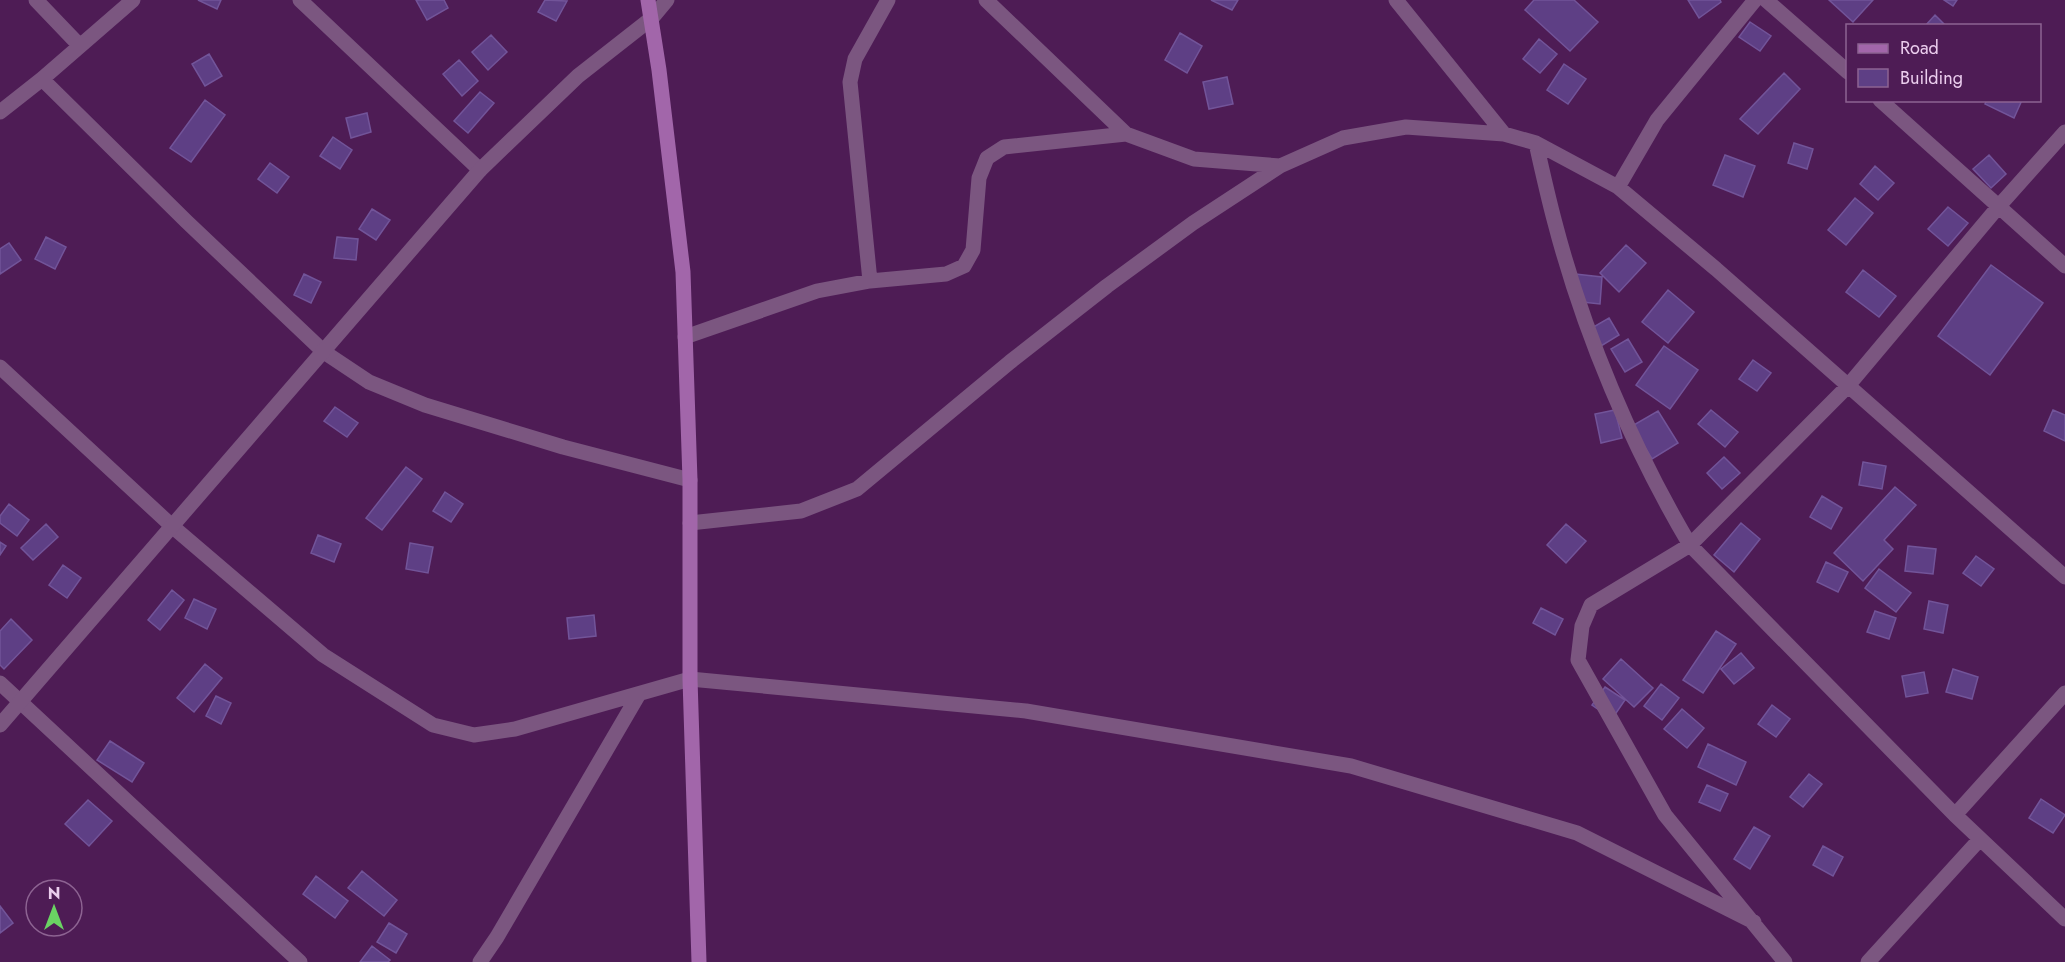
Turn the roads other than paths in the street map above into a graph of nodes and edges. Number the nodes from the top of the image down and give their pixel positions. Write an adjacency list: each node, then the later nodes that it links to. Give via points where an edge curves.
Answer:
1 (36, 0): 12 (street)
2 (133, 0): 12 (street)
3 (300, 0): 22 (street)
4 (648, 0): 11 (main road)
5 (667, 0): 11 (street)
6 (888, 0): 26 (street, via 855,59 850,82)
7 (986, 0): 19 (street)
8 (1395, 0): 18 (street)
9 (1755, 0): 23 (street, via 1657,120)
10 (1766, 0): 13 (street)
11 (652, 18): 22 (street, via 578,76); 27 (main road, via 683,272)
12 (80, 46): 14 (street)
13 (1846, 70)
14 (42, 79): 16 (street); 28 (street)
15 (1882, 102): 24 (street)
16 (0, 112)
17 (2065, 132): 24 (street)
18 (1504, 134): 20 (street); 21 (street, via 1406,127 1343,138)
19 (1126, 135): 21 (street, via 1194,159); 26 (street, via 1004,147 987,158 979,178 973,250 964,266 946,274)
20 (1536, 143): 23 (street); 34 (street, via 1555,224 1614,392 1661,496)
21 (1280, 166): 32 (street, via 1107,286 857,489 801,511)
22 (480, 170): 28 (street)
23 (1618, 187): 30 (street)
24 (1999, 206): 25 (street); 30 (street)
25 (2065, 266)
26 (870, 281): 27 (street, via 817,291)
27 (685, 337): 31 (main road)
28 (324, 352): 31 (street, via 369,382 425,405 562,447); 33 (street)
29 (0, 367): 33 (street)
30 (1847, 387): 34 (street); 35 (street)
31 (690, 480): 32 (main road)
32 (690, 523): 36 (main road)
33 (172, 527): 39 (street, via 323,655 433,725 474,735 515,729); 40 (street)
34 (1690, 545): 42 (street); 45 (street, via 1591,605 1582,627 1578,660 1665,814)
35 (2065, 577)
36 (690, 679): 39 (street); 45 (street, via 1026,711 1351,766 1577,833); 49 (main road)
37 (0, 683): 40 (street)
38 (2065, 693): 42 (street)
39 (639, 694): 48 (street)
40 (21, 701): 41 (street); 46 (street)
41 (0, 725)
42 (1955, 814): 43 (street)
43 (1980, 839): 44 (street); 51 (street)
44 (2065, 919)
45 (1754, 922): 50 (street)
46 (295, 958): 47 (street)
47 (276, 962)
48 (480, 962)
49 (699, 962)
50 (1785, 962)
51 (1868, 962)

